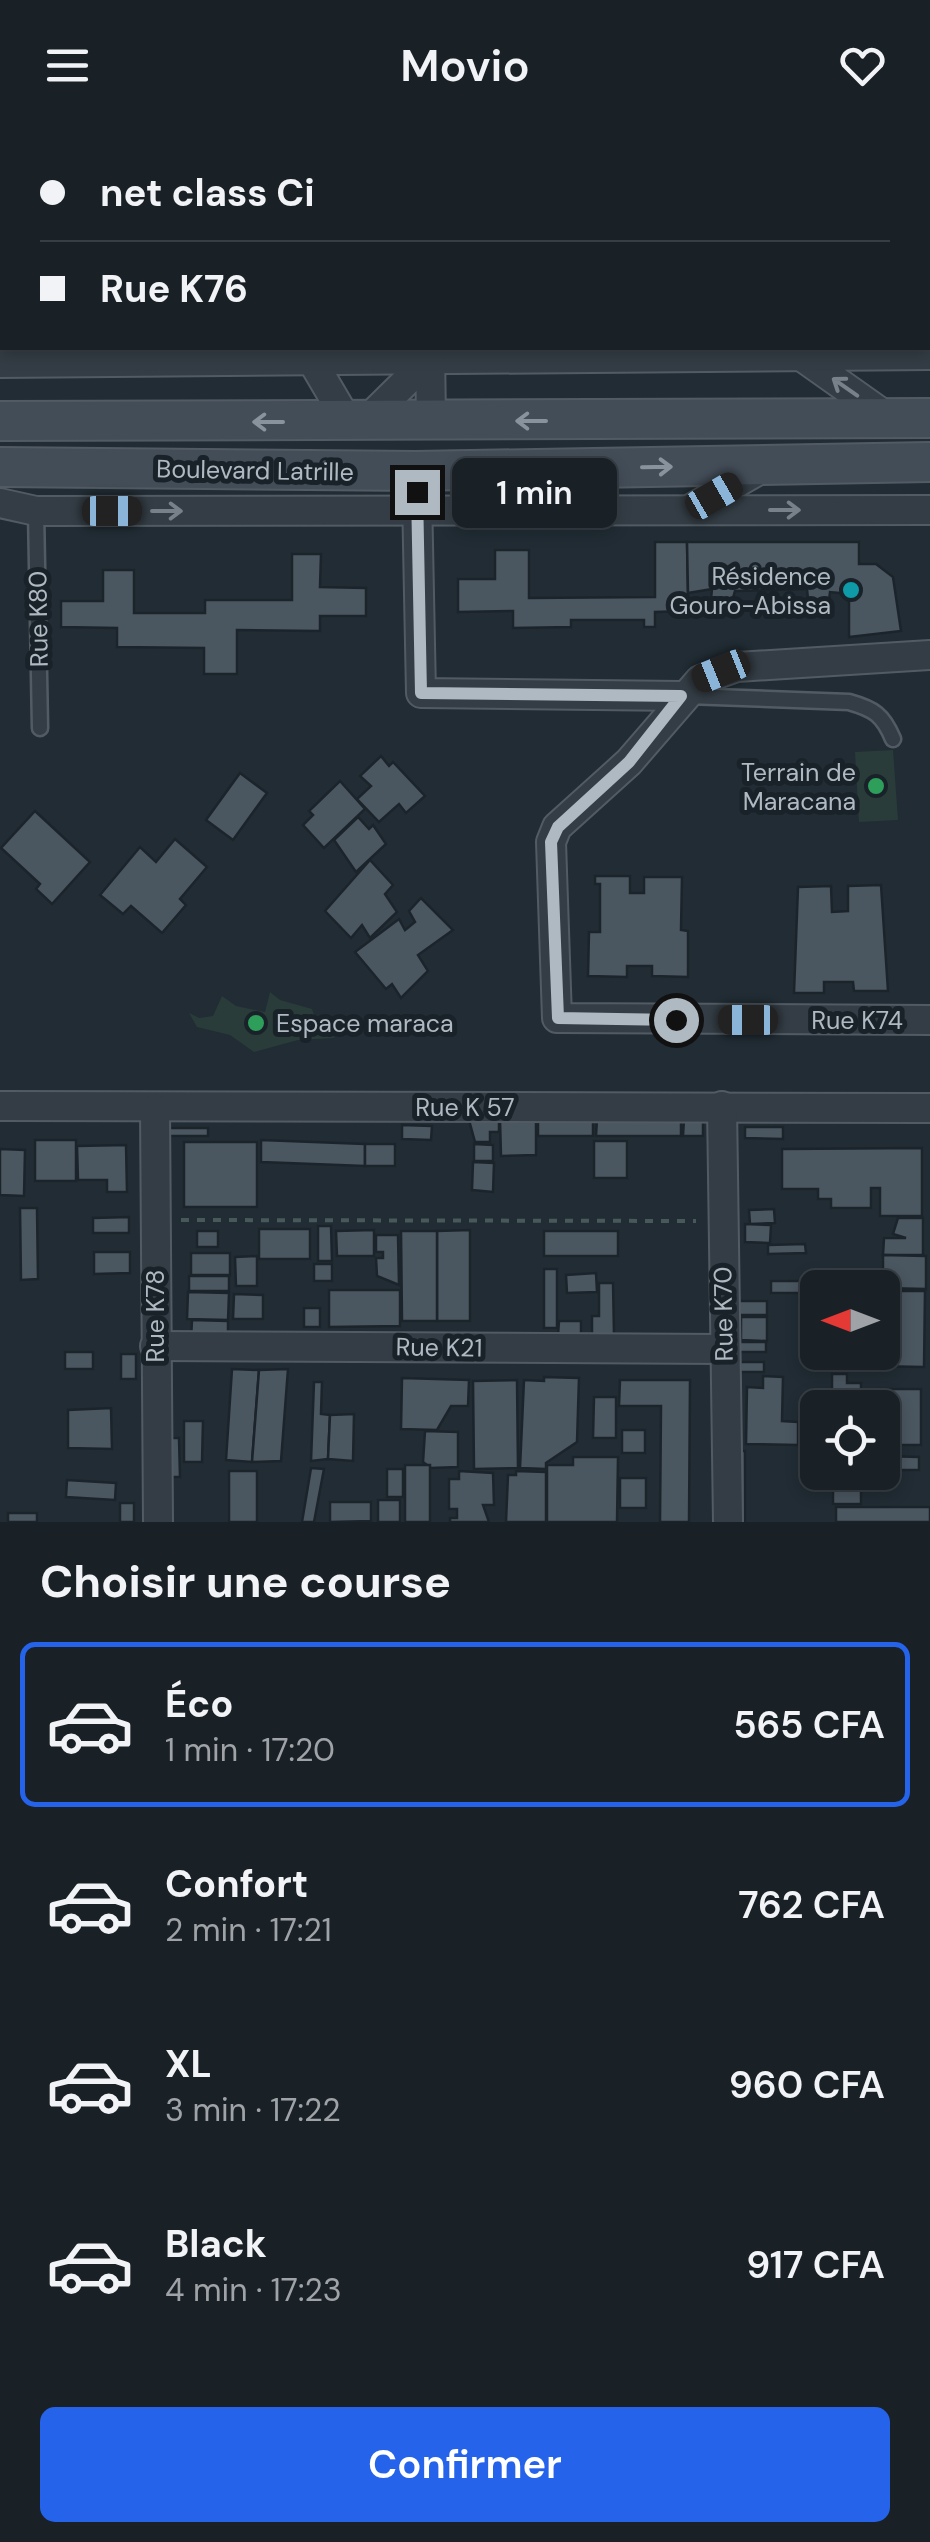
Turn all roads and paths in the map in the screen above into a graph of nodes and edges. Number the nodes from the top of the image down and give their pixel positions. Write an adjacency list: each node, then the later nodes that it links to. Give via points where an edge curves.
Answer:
1 (430, 353): 3 (street); 5 (street); 9 (street); 10 (street)
2 (930, 354): 3 (street)
3 (801, 356): 7 (street, one-way to 3)
4 (17, 358): 5 (street)
5 (311, 359): 9 (street)
6 (930, 418): 7 (main road, Boulevard Latrille)
7 (890, 419): 10 (main road, Boulevard Latrille, one-way to 10)
8 (0, 420): 9 (main road, Boulevard Latrille, one-way to 8)
9 (356, 422): 10 (main road, Boulevard Latrille)
10 (431, 422)
11 (930, 462): 12 (main road, Boulevard Latrille)
12 (768, 465): 14 (main road, Boulevard Latrille, one-way to 12); 18 (street)
13 (0, 467): 14 (main road, Boulevard Latrille)
14 (416, 471): 19 (street)
15 (0, 503): 17 (street)
16 (930, 510): 18 (street, one-way to 16)
17 (36, 511): 19 (street, one-way to 19); 22 (lane, Rue K80)
18 (688, 511): 19 (street)
19 (417, 512): 21 (street, via 421,693)
20 (930, 655): 21 (street, via 737,666 700,680)
21 (681, 696): 23 (lane, via 850,702 873,708); 24 (street, Rue K74, via 629,762 553,836 558,1018)
22 (40, 728)
23 (893, 739)
24 (930, 1020)
25 (0, 1106): 28 (street, Rue K 57)
26 (722, 1106): 27 (street, Rue K 57); 28 (street, Rue K 57); 30 (street, Rue K70)
27 (930, 1108)
28 (155, 1109): 29 (street, Rue K78)
29 (154, 1220): 30 (path); 31 (street, Rue K78)
30 (721, 1222): 32 (street, Rue K70)
31 (155, 1346): 32 (street, Rue K21); 33 (street, Rue K78)
32 (724, 1349): 34 (street, Rue K70)
33 (158, 1522)
34 (728, 1522)

